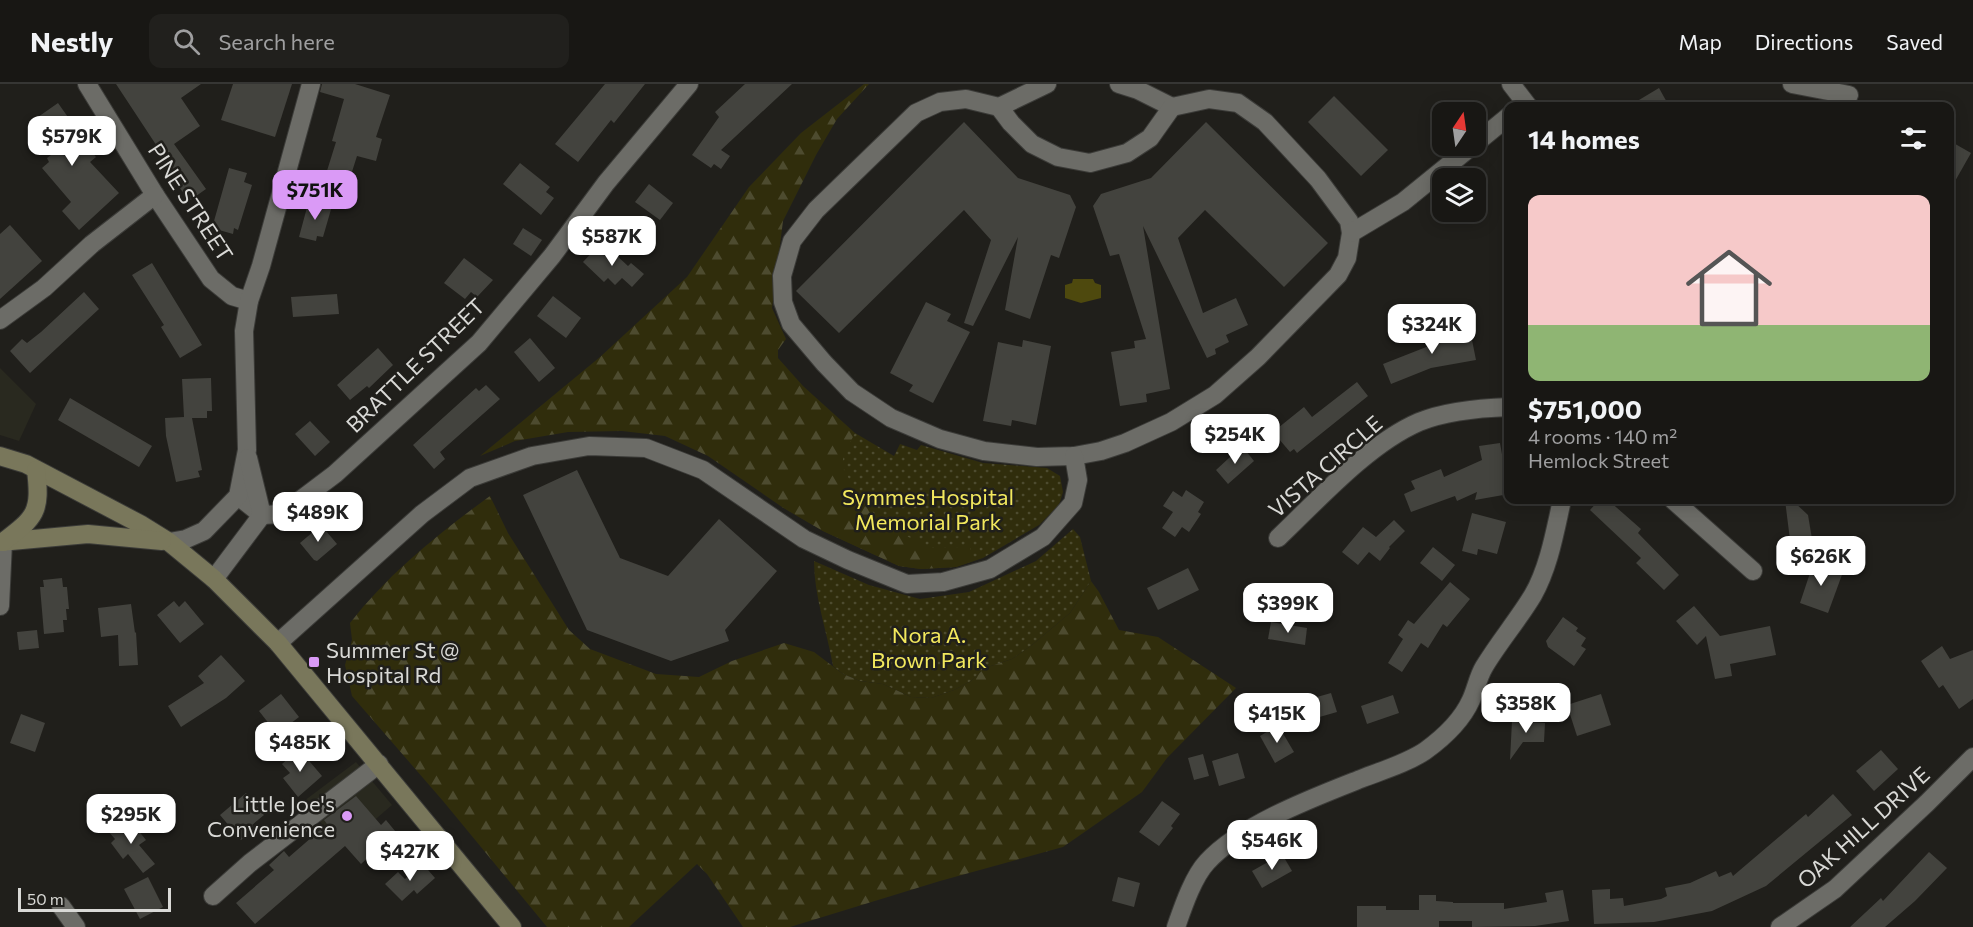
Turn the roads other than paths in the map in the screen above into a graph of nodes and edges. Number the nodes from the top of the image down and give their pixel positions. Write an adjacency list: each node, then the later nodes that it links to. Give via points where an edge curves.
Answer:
1 (87, 84): 15 (street, PINE STREET)
2 (311, 84): 17 (street)
3 (689, 84): 27 (street, BRATTLE STREET, via 479,343 335,474 282,514)
4 (1047, 84): 10 (street)
5 (1119, 84): 11 (street)
6 (1511, 84): 9 (street)
7 (1792, 84): 8 (street)
8 (1850, 95)
9 (1523, 102)
10 (999, 106): 11 (street, via 1032,144 1058,157 1090,163 1127,153 1150,138); 22 (street, via 966,99 940,102 916,113 816,210 792,241 782,276 783,302 791,324 824,363 852,392 891,418 940,439 984,451)
11 (1172, 107): 16 (street, via 1209,99 1238,104 1265,122 1318,179 1349,221)
12 (1504, 120): 13 (street)
13 (1486, 135)
14 (1460, 156): 16 (street, via 1403,202)
15 (155, 195): 17 (street, PINE STREET, via 211,279 232,296); 18 (street)
16 (1351, 233): 22 (street, via 1347,258 1338,274 1258,357 1215,395 1171,422 1125,443)
17 (249, 301): 20 (street, via 244,331)
18 (0, 320)
19 (1504, 408): 28 (street, VISTA CIRCLE, via 1448,414 1405,429 1356,465)
20 (247, 450): 24 (street); 27 (street)
21 (0, 456): 23 (main road)
22 (1074, 456): 34 (street, via 1078,480 1072,503 1043,537 990,569 943,582 907,584 804,539 703,470 646,448 589,446 532,456 470,478 422,514)
23 (36, 470): 29 (main road, via 39,494 33,515); 30 (main road)
24 (238, 496): 27 (street); 30 (street, via 204,531)
25 (1561, 504): 41 (street, via 1533,594 1485,665 1459,720 1444,736 1407,761 1302,802 1222,848 1206,863)
26 (1678, 504): 31 (street)
27 (262, 515): 32 (street)
28 (1278, 538)
29 (2, 542): 30 (main road, via 88,534); 33 (street)
30 (169, 542): 32 (main road)
31 (1753, 571)
32 (214, 579): 34 (main road)
33 (0, 606)
34 (278, 643): 36 (main road)
35 (1973, 757): 42 (street, OAK HILL DRIVE, via 1835,889)
36 (379, 764): 37 (street); 40 (main road)
37 (213, 896)
38 (61, 906): 39 (street)
39 (76, 927)
40 (512, 927)
41 (1176, 927)
42 (1780, 927)

